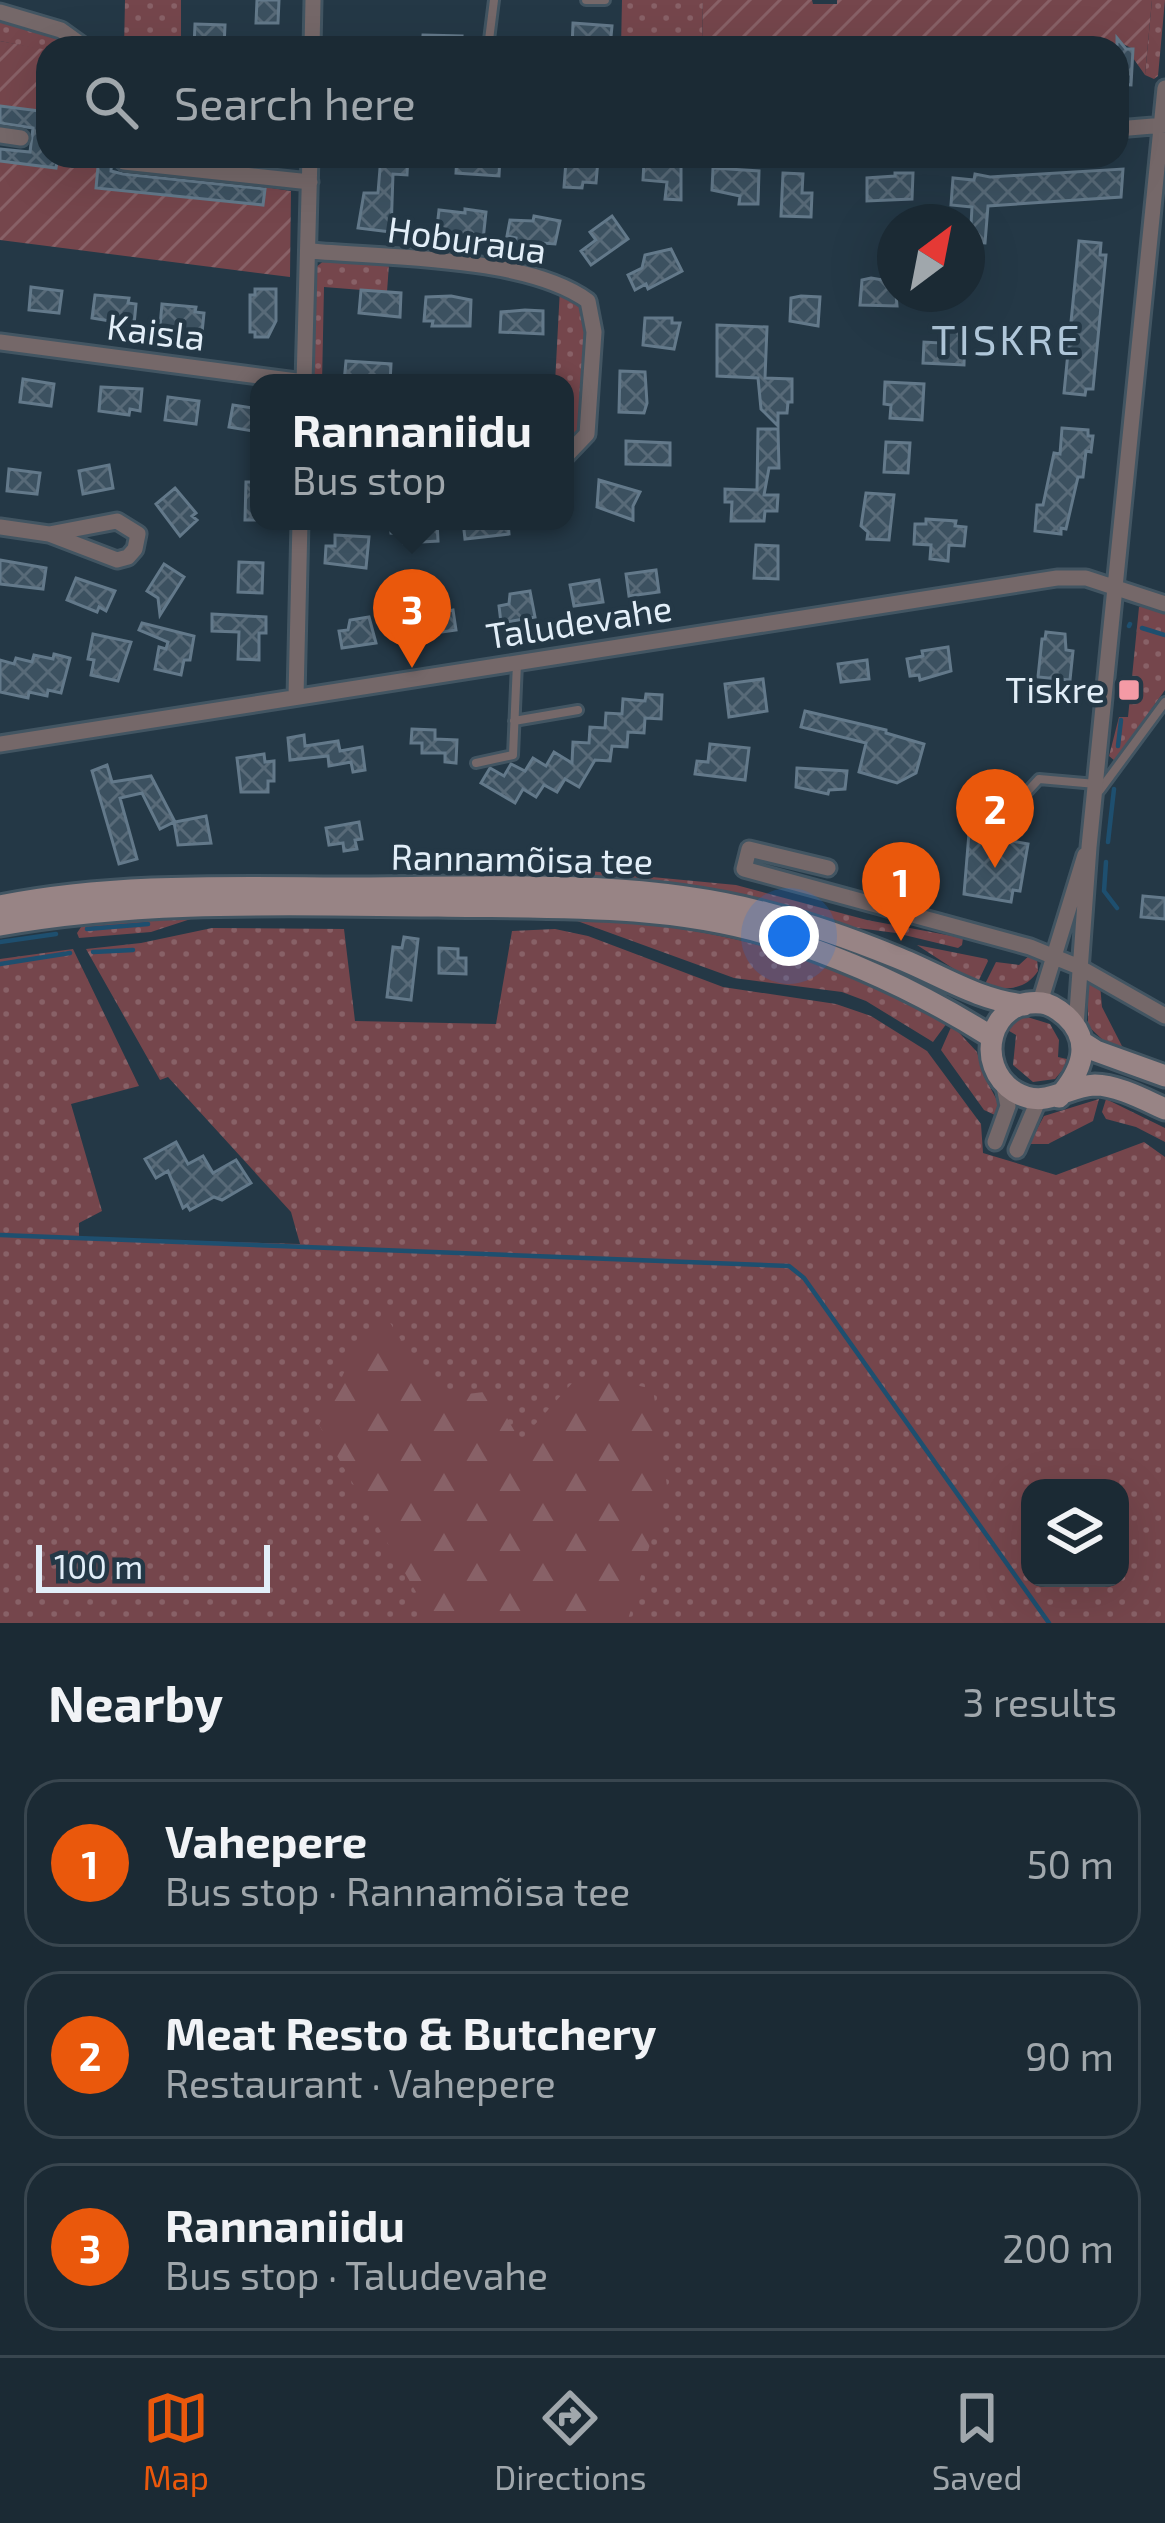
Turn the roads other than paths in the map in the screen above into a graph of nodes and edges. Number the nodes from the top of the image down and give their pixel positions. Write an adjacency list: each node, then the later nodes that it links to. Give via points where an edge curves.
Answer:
1 (313, 0): 7 (street)
2 (494, 0): 8 (lane)
3 (586, 0): 4 (lane)
4 (604, 0)
5 (0, 12): 6 (street)
6 (69, 36)
7 (312, 36)
8 (490, 36)
9 (1165, 88): 10 (street)
10 (1163, 126): 11 (street); 25 (street)
11 (1129, 128)
12 (0, 135): 13 (street)
13 (21, 138)
14 (180, 168): 16 (street)
15 (310, 168): 16 (street)
16 (310, 182): 17 (street)
17 (310, 251): 19 (street); 21 (street, Hoburaua, via 495,268 566,285 588,302 594,332 587,434)
18 (0, 343): 20 (street, Kaisla)
19 (304, 374)
20 (250, 375)
21 (574, 448)
22 (0, 527): 24 (street)
23 (300, 530): 28 (street)
24 (49, 535): 24 (street, via 117,521 138,542 117,560)
25 (1118, 587): 26 (street, Taludevahe); 27 (street, Taludevahe, via 1057,578); 35 (street)
26 (1165, 604)
27 (518, 662): 28 (street, Taludevahe); 31 (lane)
28 (296, 697): 32 (street, Taludevahe)
29 (1165, 702): 35 (lane)
30 (578, 710): 31 (lane)
31 (514, 721): 33 (lane, via 513,755)
32 (0, 744)
33 (476, 763)
34 (989, 783): 35 (lane, via 1027,791 1040,779)
35 (1096, 790): 36 (street)
36 (1089, 847): 40 (street); 41 (street)
37 (828, 868): 40 (street, via 749,849 744,868)
38 (0, 906): 42 (street, Rannamõisa tee, via 159,888 682,896 764,912 997,1002)
39 (0, 925): 45 (street, Rannamõisa tee, via 199,906 617,910 772,935 901,986)
40 (1052, 956): 41 (street); 42 (street)
41 (1079, 967): 43 (street); 44 (street)
42 (1032, 1004): 44 (street, via 1055,1006); 45 (street, via 998,1022)
43 (1165, 1016)
44 (1079, 1034): 46 (street, via 1096,1051); 48 (street, via 1079,1070)
45 (990, 1036): 47 (street)
46 (1165, 1076)
47 (1003, 1082): 48 (street); 50 (street, via 1008,1106)
48 (1048, 1099): 49 (street, via 1106,1086); 51 (street)
49 (1165, 1109)
50 (995, 1142)
51 (1016, 1150)

